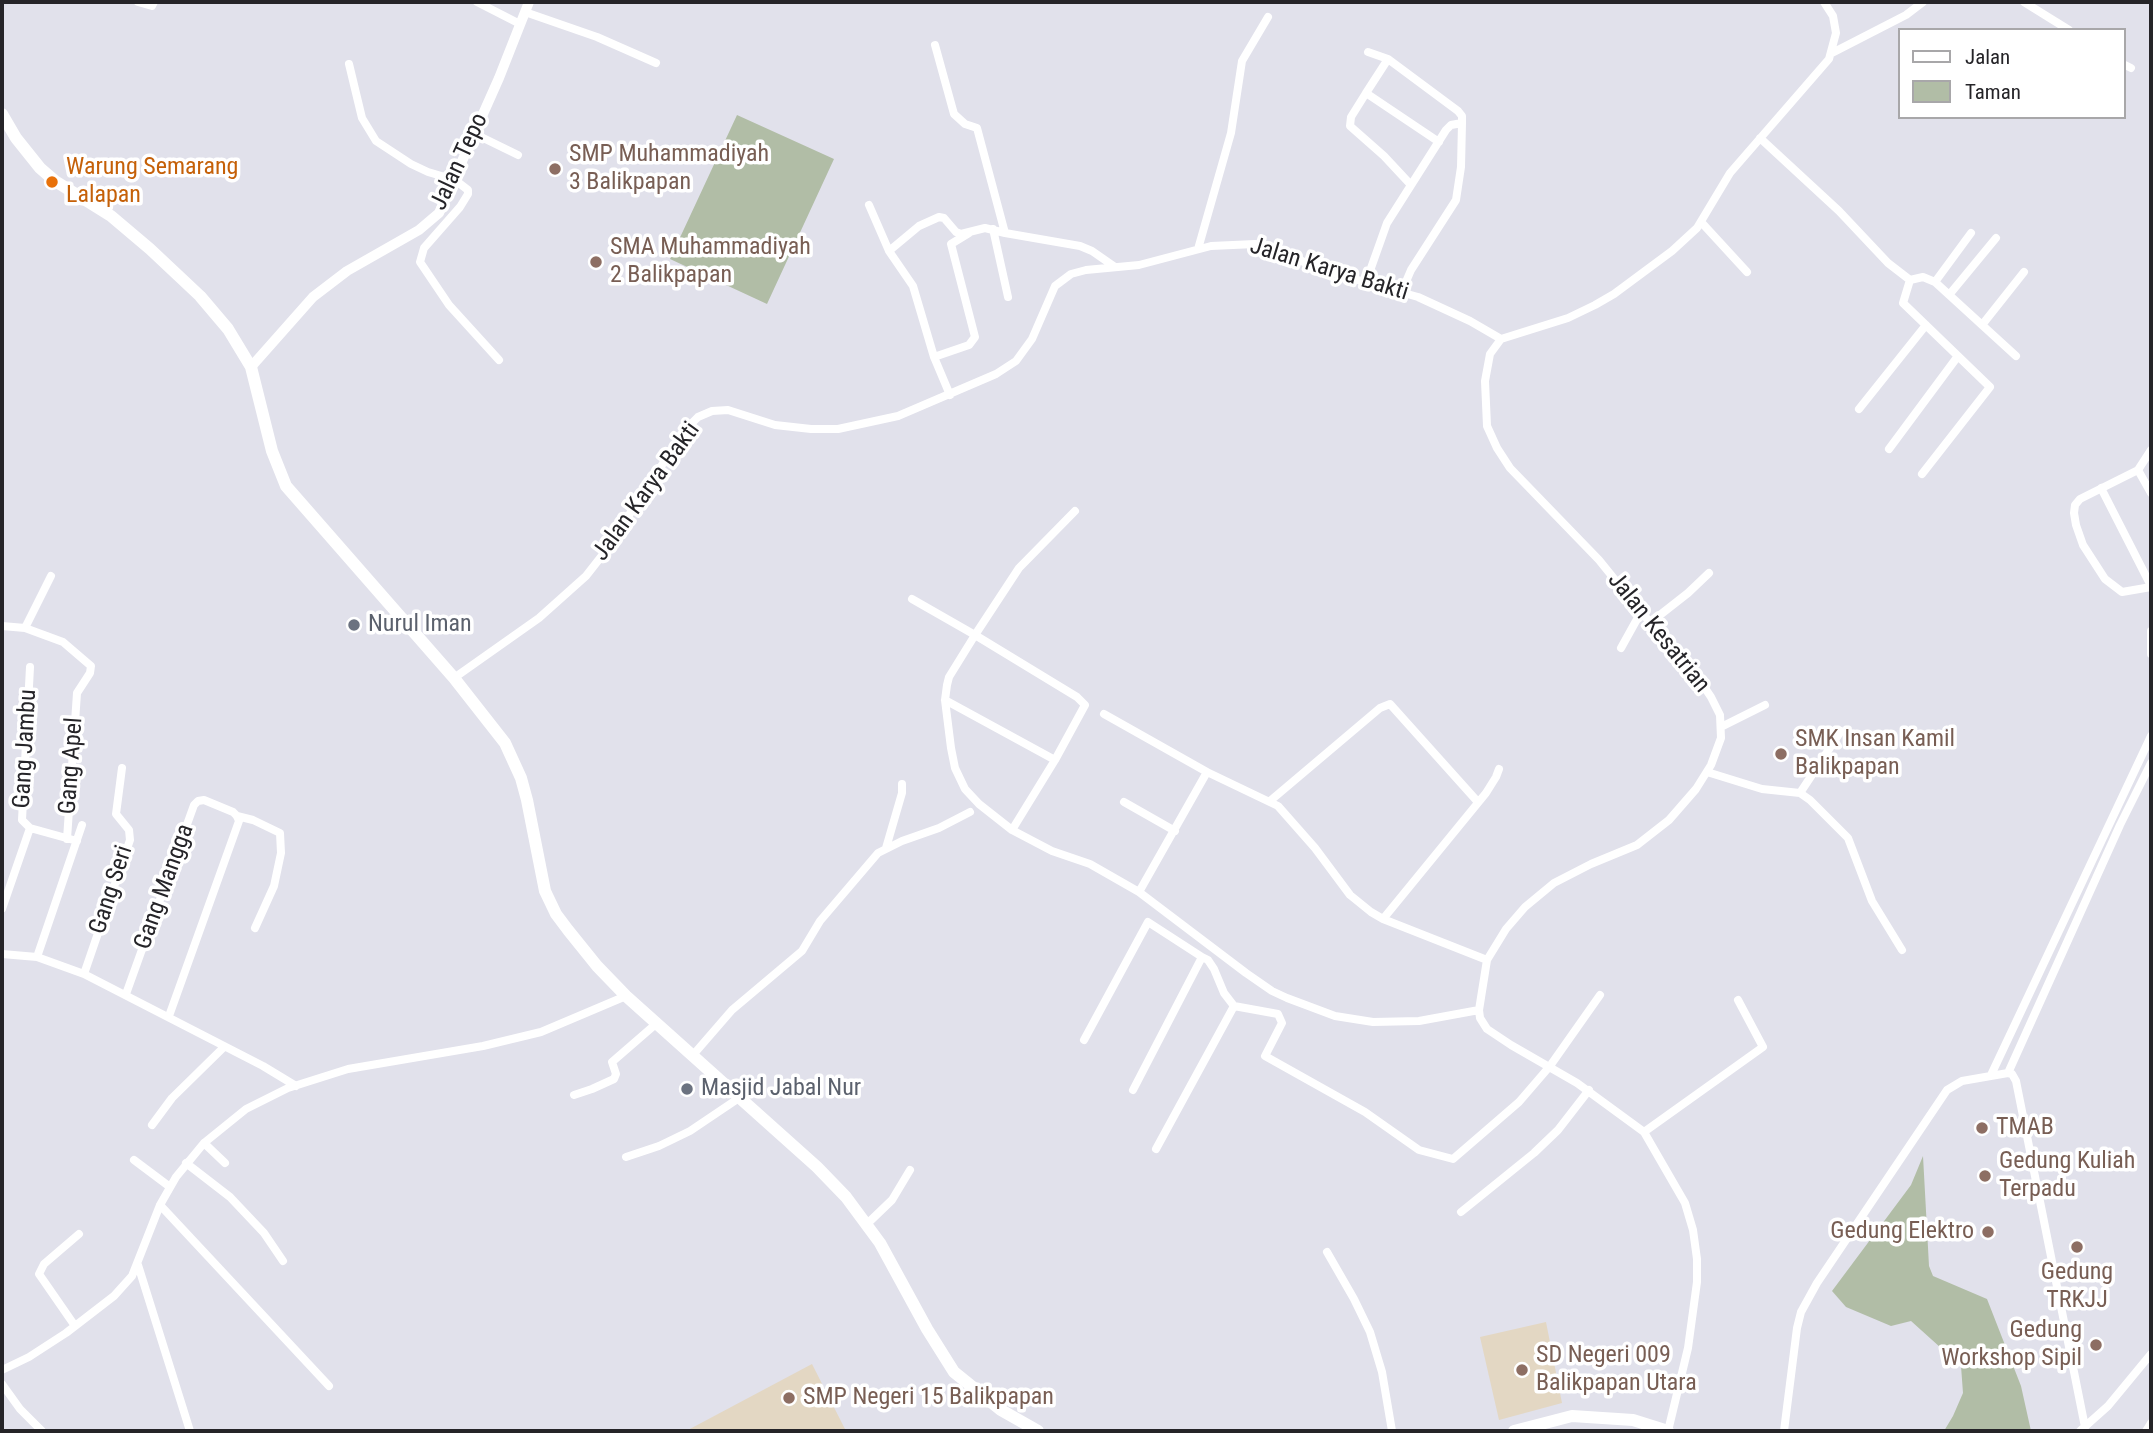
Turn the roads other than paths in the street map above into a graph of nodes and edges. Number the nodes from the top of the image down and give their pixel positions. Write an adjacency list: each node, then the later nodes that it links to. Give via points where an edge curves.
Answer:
1 (138, 2): 2 (street, via 152,6)
2 (154, 2)
3 (477, 2): 9 (street)
4 (1825, 2): 13 (street, via 1835,26)
5 (1923, 2): 13 (street)
6 (2024, 2): 10 (street)
7 (527, 7): 9 (street, Jalan Tepo); 15 (street)
8 (1268, 17): 33 (street, via 1242,61 1231,133)
9 (520, 24): 20 (street, Jalan Tepo)
10 (2066, 28)
11 (935, 46): 30 (street, via 954,114 977,128)
12 (1368, 52): 14 (street)
13 (1832, 53): 21 (street)
14 (1388, 59): 17 (street); 19 (street, via 1458,111)
15 (656, 63)
16 (349, 64): 24 (street, via 362,118 376,141 419,168)
17 (1366, 93): 22 (street); 25 (street, via 1350,126)
18 (4, 123): 51 (highway, via 40,168 111,216 200,296)
19 (1462, 123): 22 (street, via 1451,125); 41 (street, via 1456,200)
20 (475, 134): 23 (street); 24 (street, Jalan Tepo)
21 (1760, 138): 27 (street, via 1726,180); 38 (street)
22 (1439, 142): 25 (street)
23 (518, 155)
24 (455, 180): 50 (street, via 466,186 468,194 424,248 420,262 449,305); 51 (street, Jalan Tepo, via 433,220 347,271 313,297)
25 (1411, 186): 39 (street, via 1387,223)
26 (869, 205): 34 (street)
27 (1702, 223): 36 (street); 46 (street, via 1672,251 1595,305)
28 (993, 229): 29 (street); 30 (street); 43 (street)
29 (968, 233): 34 (street, via 956,232 939,217 919,226); 49 (street, via 951,244 975,337 969,345)
30 (1006, 233): 35 (street, via 1080,246)
31 (1971, 233): 40 (street)
32 (1996, 238): 42 (street)
33 (1198, 249): 35 (street, Jalan Karya Bakti); 39 (street, Jalan Karya Bakti, via 1255,244)
34 (889, 251): 49 (street, via 913,286)
35 (1115, 267): 52 (street, Jalan Karya Bakti, via 1071,274 1059,282 1032,339 1016,361)
36 (1747, 272)
37 (2024, 272): 45 (street)
38 (1910, 280): 40 (street, via 1923,277); 44 (street, via 1903,303)
39 (1366, 282): 41 (street, Jalan Karya Bakti)
40 (1935, 282): 42 (street)
41 (1402, 291): 46 (street, Jalan Karya Bakti)
42 (1949, 295): 45 (street)
43 (1008, 297)
44 (1926, 325): 47 (street); 53 (street)
45 (1982, 325): 48 (street)
46 (1501, 339): 65 (street, Jalan Kesatrian, via 1490,354 1485,381 1485,414 1491,436 1510,468 1599,560)
47 (1958, 356): 54 (street); 57 (street, via 1990,387)
48 (2016, 356)
49 (934, 357): 52 (street)
50 (499, 360)
51 (251, 367): 74 (highway, via 272,452 286,486)
52 (950, 395): 74 (street, Jalan Karya Bakti, via 882,421 838,429 789,427 728,410 698,417 586,576 539,618)
53 (1858, 409)
54 (1889, 449)
55 (2151, 450): 56 (street)
56 (2138, 470): 58 (street); 59 (street)
57 (1922, 474)
58 (2101, 488): 63 (street); 63 (street, via 2075,505 2083,545 2105,579 2122,592)
59 (2151, 494)
60 (1075, 510): 70 (street, via 1019,568)
61 (1709, 573): 66 (street)
62 (51, 576): 68 (street)
63 (2151, 586)
64 (912, 599): 70 (street)
65 (1641, 612): 66 (street, Jalan Kesatrian); 71 (street)
66 (1651, 622): 78 (street, Jalan Kesatrian, via 1704,686 1720,715)
67 (2, 626): 68 (street)
68 (24, 628): 98 (street, Gang Apel, via 63,642 91,666 77,693)
69 (2151, 631): 72 (street)
70 (975, 635): 75 (street, via 950,677); 81 (street, via 1083,702)
71 (1622, 648)
72 (2151, 654)
73 (30, 667): 95 (street, Gang Jambu, via 22,820)
74 (454, 678): 113 (highway, via 513,759 551,904 597,966)
75 (945, 700): 81 (street); 96 (street, via 951,748 965,789)
76 (1765, 705): 78 (street)
77 (1104, 714): 85 (street)
78 (1721, 727): 86 (street, via 1716,755)
79 (1840, 730): 88 (street)
80 (2151, 736): 124 (street)
81 (1055, 760): 96 (street)
82 (2151, 763): 123 (street)
83 (122, 768): 110 (street, Gang Seri, via 116,814 129,830 130,840)
84 (1499, 769): 90 (street)
85 (1208, 772): 89 (street); 97 (street)
86 (1707, 772): 88 (street, via 1762,789); 109 (street, via 1678,811 1637,845 1572,873 1539,894 1506,929)
87 (902, 784): 100 (street)
88 (1800, 793): 105 (street, via 1848,838 1872,901)
89 (1270, 801): 90 (street, via 1390,704); 103 (street, via 1300,830 1350,895)
90 (1477, 801): 103 (street)
91 (1124, 802): 97 (street)
92 (970, 811): 100 (street)
93 (237, 816): 104 (street, via 280,833 274,886); 111 (street, Gang Mangga, via 204,800 194,805); 117 (street, via 239,821)
94 (82, 825): 99 (street)
95 (30, 828): 98 (street); 102 (street)
96 (1012, 830): 101 (street, via 1090,864)
97 (1175, 831): 101 (street)
98 (67, 839): 99 (street)
99 (77, 841): 107 (street)
100 (886, 848): 121 (street, via 820,921 802,951 733,1010)
101 (1139, 892): 116 (street, via 1272,990 1335,1016 1401,1023)
102 (2, 909)
103 (1383, 919): 109 (street)
104 (255, 928)
105 (1902, 950)
106 (2, 954): 107 (street)
107 (37, 957): 110 (street)
108 (1202, 957): 115 (street); 119 (street, via 1148,922); 126 (street)
109 (1486, 960): 116 (street)
110 (84, 974): 111 (street)
111 (125, 994): 117 (street)
112 (1600, 995): 122 (street)
113 (626, 996): 118 (highway); 125 (street, via 541,1032 348,1069)
114 (1738, 1000): 131 (street, via 1763,1047)
115 (1234, 1006): 122 (street, via 1278,1014 1282,1023 1265,1056 1365,1112 1419,1150 1453,1159 1514,1107); 133 (street)
116 (1479, 1010): 122 (street, via 1487,1028)
117 (169, 1016): 120 (street)
118 (657, 1023): 121 (highway); 128 (street, via 612,1062 614,1079)
119 (1084, 1040)
120 (224, 1046): 125 (street); 130 (street)
121 (693, 1055): 129 (highway)
122 (1550, 1066): 127 (street)
123 (2008, 1073): 124 (street); 153 (street, via 2016,1081)
124 (1992, 1075): 160 (street, via 1962,1081 1947,1090 1810,1294 1797,1328)
125 (296, 1086): 132 (street, via 246,1109)
126 (1133, 1090)
127 (1588, 1090): 131 (street); 141 (street, via 1534,1153)
128 (574, 1095)
129 (739, 1098): 134 (street, via 690,1131); 142 (highway, via 817,1167)
130 (152, 1125)
131 (1644, 1132): 159 (street, via 1685,1203 1697,1259 1693,1320)
132 (204, 1143): 136 (street); 137 (street)
133 (1156, 1149)
134 (626, 1157)
135 (134, 1160): 139 (street)
136 (186, 1163): 139 (street); 145 (street, via 230,1197)
137 (225, 1163)
138 (910, 1170): 142 (street, via 892,1200)
139 (170, 1187): 140 (street)
140 (160, 1205): 146 (street); 151 (street)
141 (1461, 1212)
142 (867, 1224): 154 (highway, via 954,1372)
143 (79, 1234): 147 (street, via 39,1273)
144 (1327, 1252): 157 (street, via 1370,1332)
145 (284, 1261)
146 (138, 1265): 147 (street, via 114,1296); 156 (street)
147 (75, 1326): 149 (street)
148 (2151, 1354): 153 (street, via 2108,1406)
149 (2, 1370)
150 (2, 1384): 155 (street)
151 (329, 1387)
152 (2151, 1423): 161 (street)
153 (2082, 1429)
154 (1033, 1430)
155 (42, 1431)
156 (190, 1431)
157 (1392, 1431)
158 (1514, 1431): 159 (highway, via 1572,1416 1633,1420)
159 (1668, 1431)
160 (1784, 1431)
161 (2146, 1431)

